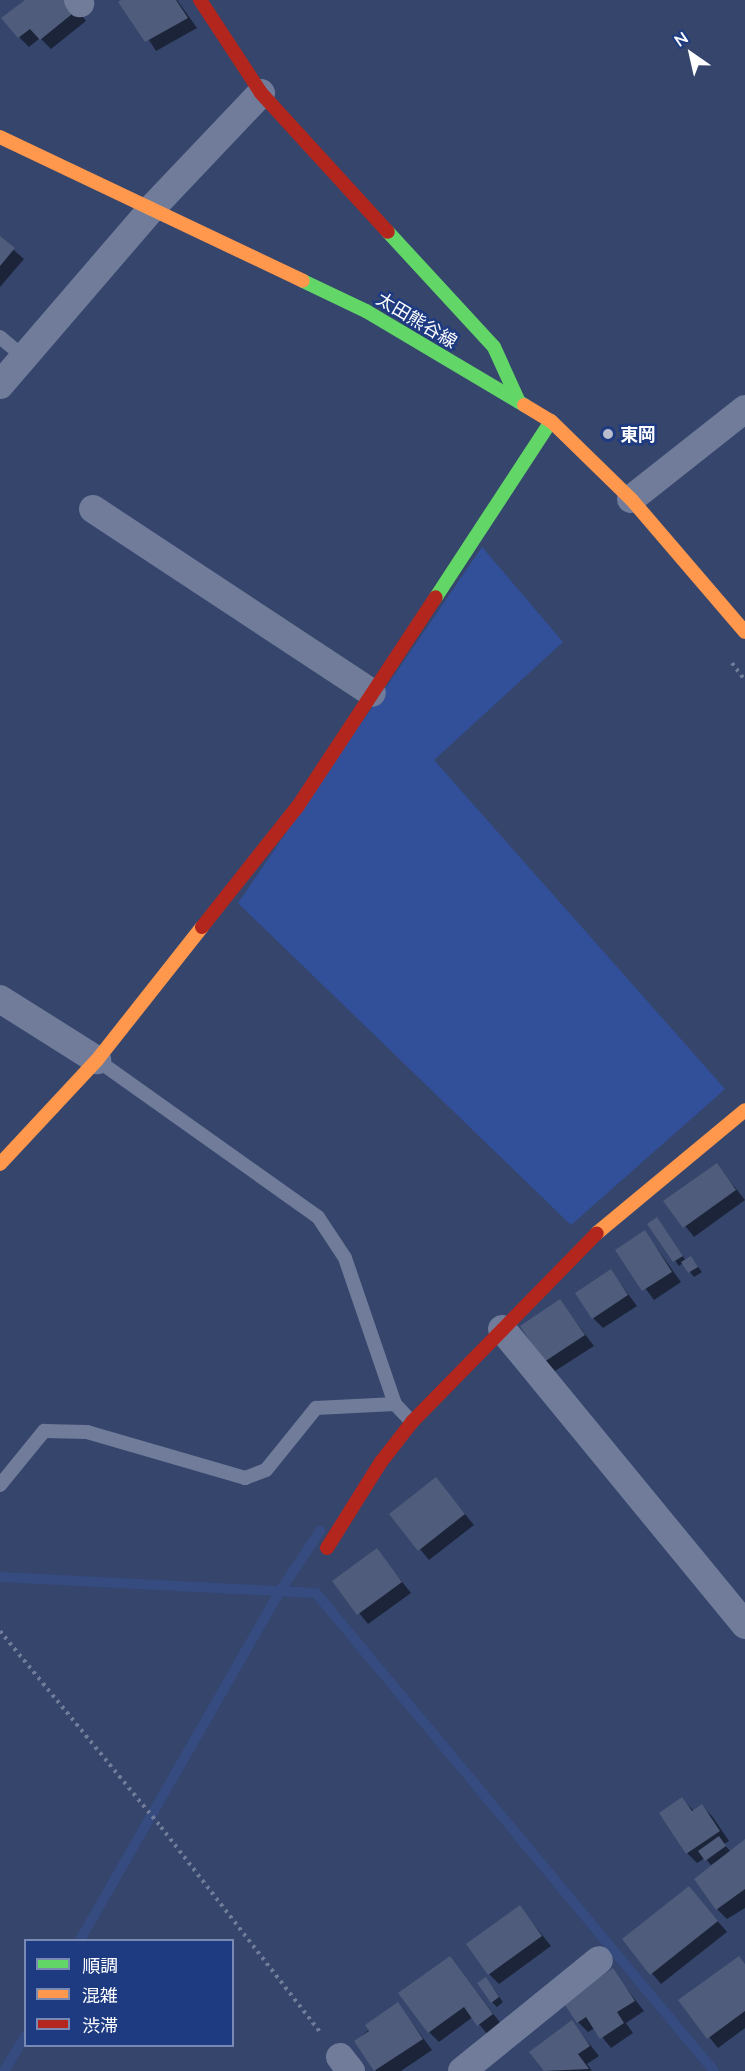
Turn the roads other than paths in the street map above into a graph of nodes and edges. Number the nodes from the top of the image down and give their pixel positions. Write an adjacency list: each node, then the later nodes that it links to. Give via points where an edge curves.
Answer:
1 (200, 0): 2 (street)
2 (261, 93): 4 (street); 8 (street, via 494,347)
3 (0, 137): 4 (street, 太田熊谷線)
4 (153, 207): 6 (street); 8 (street, 太田熊谷線, via 366,310)
5 (0, 337): 6 (lane)
6 (23, 356): 7 (street)
7 (0, 385)
8 (519, 402): 10 (street, 太田熊谷線)
9 (745, 409): 11 (street)
10 (551, 421): 11 (street, 太田熊谷線); 14 (street)
11 (631, 499): 13 (street, 太田熊谷線)
12 (93, 510): 14 (street)
13 (745, 632)
14 (372, 693): 16 (street, via 298,806)
15 (0, 999): 16 (street)
16 (97, 1060): 18 (street); 20 (lane, via 318,1217 345,1258)
17 (745, 1110): 19 (street, via 591,1238)
18 (0, 1164)
19 (502, 1329): 21 (street); 24 (street)
20 (395, 1404): 21 (lane); 22 (lane, via 316,1408 266,1470 245,1478 87,1432 44,1431)
21 (412, 1422): 23 (street, via 381,1462)
22 (0, 1485)
23 (327, 1548)
24 (745, 1625)
25 (599, 1960): 26 (street)
26 (462, 2071)

